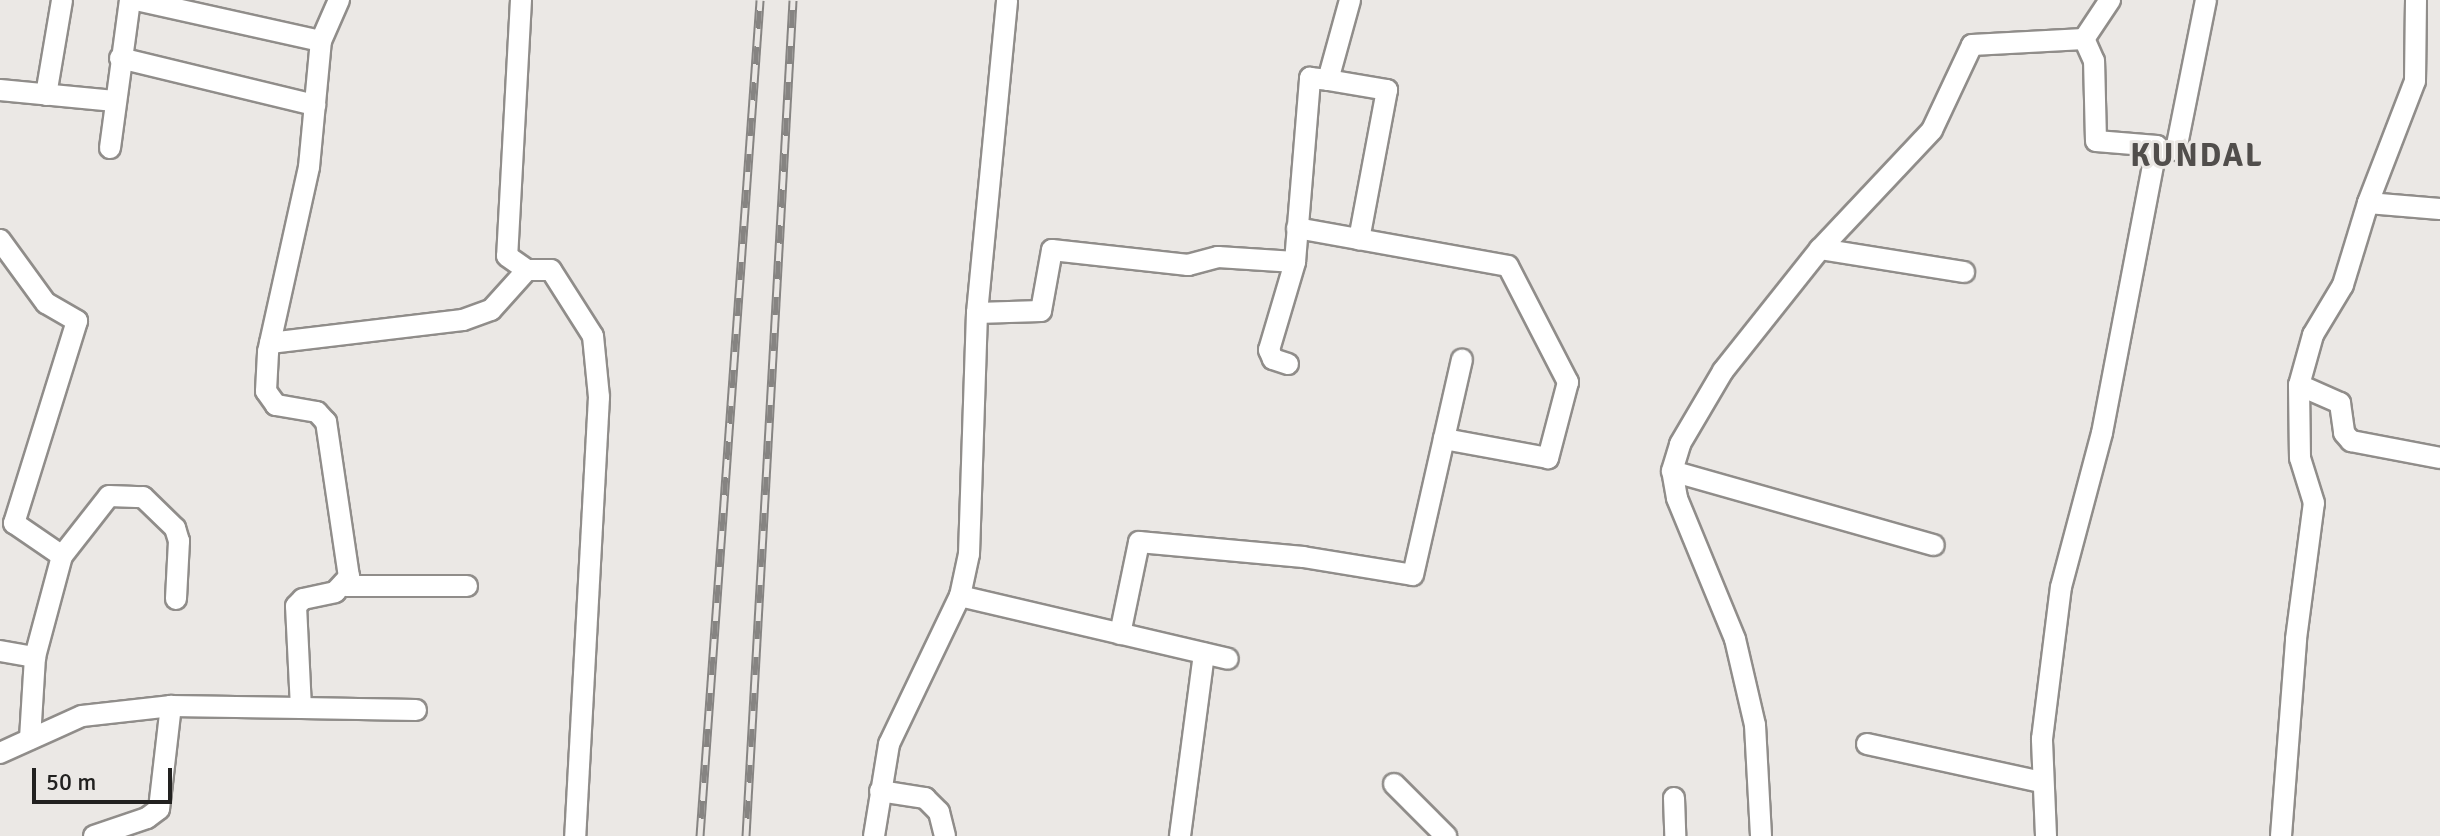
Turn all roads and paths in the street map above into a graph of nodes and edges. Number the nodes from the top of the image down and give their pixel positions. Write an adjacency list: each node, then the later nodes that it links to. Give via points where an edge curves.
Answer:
1 (62, 0): 16 (street)
2 (130, 0): 13 (street)
3 (136, 0): 12 (street)
4 (339, 0): 12 (street)
5 (521, 0): 28 (street, via 507,256)
6 (1007, 0): 30 (street)
7 (1350, 0): 14 (street)
8 (2110, 0): 11 (street)
9 (2206, 0): 20 (street)
10 (2416, 0): 21 (street, via 2415,81)
11 (2084, 39): 26 (street, via 1972,45 1932,130); 55 (street, via 2094,61 2096,141 2157,146 2102,433 2061,587 2042,739)
12 (321, 41): 18 (street)
13 (120, 58): 17 (street); 18 (street)
14 (1328, 80): 23 (street, via 1310,78); 24 (street, via 1387,90)
15 (0, 90): 16 (street)
16 (46, 95): 17 (street)
17 (114, 101): 19 (street)
18 (315, 105): 31 (street, via 309,167)
19 (110, 148)
20 (2176, 150)
21 (2368, 203): 22 (street); 34 (street, via 2343,285 2313,335)
22 (2440, 209)
23 (1297, 228): 24 (street); 27 (street)
24 (1359, 239): 35 (street, via 1508,266 1568,382 1548,458)
25 (0, 240): 39 (street, via 46,303 77,321 14,523)
26 (1820, 249): 29 (street); 37 (street, via 1723,371 1680,444)
27 (1295, 262): 30 (street, via 1218,257 1188,265 1052,250 1041,311); 33 (street, via 1269,350 1273,359)
28 (527, 270): 31 (street, via 491,310 463,320); 60 (street, via 551,270 593,336 597,381)
29 (1964, 272)
30 (977, 313): 42 (street, via 974,504)
31 (270, 343): 40 (street, via 266,391 276,405 317,412 326,422)
32 (1462, 359): 35 (street)
33 (1288, 364)
34 (2299, 385): 36 (street, via 2340,403 2344,433 2351,441); 68 (street, via 2300,458 2314,503 2296,639)
35 (1444, 439): 44 (street, via 1413,575 1303,557 1139,542)
36 (2440, 458)
37 (1672, 471): 38 (street); 66 (street, via 1677,498 1735,639 1755,725)
38 (1934, 545)
39 (62, 556): 43 (street, via 109,496 143,497 175,528); 47 (street)
40 (346, 586): 41 (street); 50 (street, via 296,606)
41 (467, 586)
42 (960, 596): 44 (street); 57 (street, via 889,744)
43 (176, 599)
44 (1120, 634): 46 (street)
45 (0, 651): 47 (street)
46 (1204, 654): 48 (street); 63 (street)
47 (35, 657): 52 (street)
48 (1228, 659)
49 (171, 706): 50 (street); 52 (street, via 82,716); 59 (street, via 159,809)
50 (301, 708): 51 (street)
51 (416, 710)
52 (30, 739): 54 (street)
53 (1867, 744): 55 (street)
54 (0, 753)
55 (2042, 782): 67 (street)
56 (1394, 784): 64 (street)
57 (880, 791): 61 (street); 62 (street, via 925,798 939,812)
58 (1674, 798): 65 (street)
59 (94, 836)
60 (575, 836)
61 (874, 836)
62 (945, 836)
63 (1180, 836)
64 (1446, 836)
65 (1675, 836)
66 (1761, 836)
67 (2046, 836)
68 (2281, 836)

